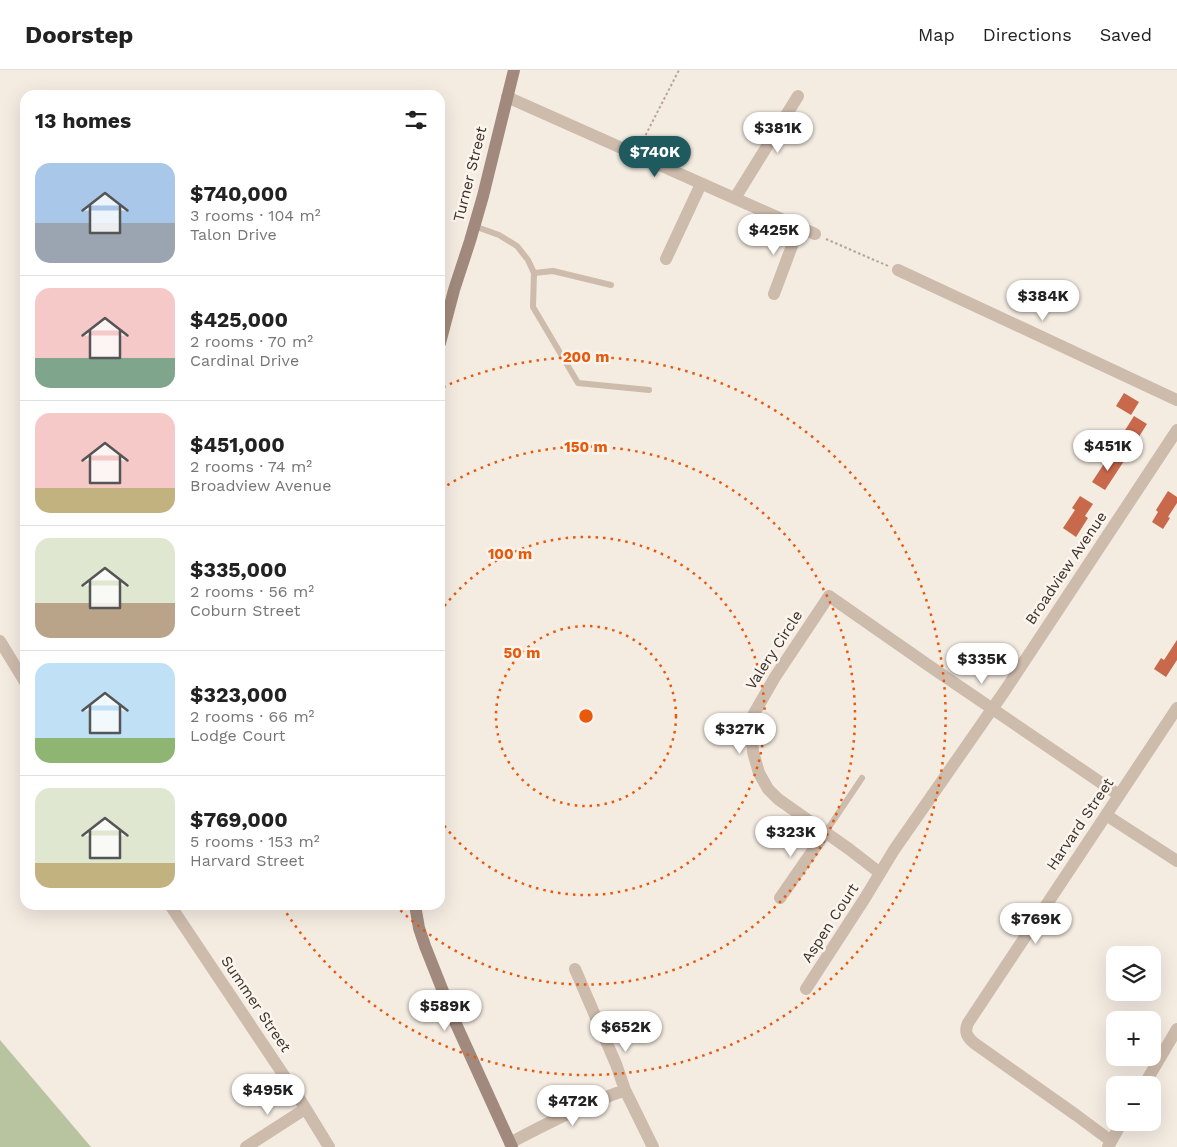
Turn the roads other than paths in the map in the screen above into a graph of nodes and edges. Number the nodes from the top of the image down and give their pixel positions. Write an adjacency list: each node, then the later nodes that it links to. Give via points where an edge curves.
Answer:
1 (514, 70): 3 (main road, Turner Street)
2 (798, 96): 5 (street)
3 (507, 97): 4 (street); 6 (main road, Turner Street)
4 (701, 184): 5 (street); 9 (street)
5 (735, 198): 7 (street)
6 (474, 226): 11 (lane, via 517,246); 14 (main road, Turner Street)
7 (799, 228): 8 (street); 13 (street)
8 (814, 234)
9 (666, 259)
10 (898, 270): 16 (street)
11 (534, 273): 12 (lane, via 553,271); 15 (lane, via 533,307 578,383)
12 (611, 286)
13 (774, 294)
14 (445, 324)
15 (649, 390)
16 (1177, 400)
17 (1177, 430): 20 (street, Broadview Avenue)
18 (0, 641): 19 (street)
19 (20, 672)
20 (992, 708): 23 (street); 25 (street, Valery Circle, via 829,596 775,677 751,723 753,752 768,789); 27 (street, Broadview Avenue)
21 (1177, 708): 23 (street, Harvard Street)
22 (862, 778): 25 (lane)
23 (1119, 795): 24 (street, Harvard Street)
24 (1106, 815): 26 (street); 38 (street, Harvard Street, via 973,1014 966,1034 974,1044 1076,1115)
25 (825, 833): 27 (street, Valery Circle); 28 (street)
26 (1177, 861)
27 (880, 873): 32 (street, Aspen Court)
28 (780, 898)
29 (173, 910): 36 (street, Summer Street)
30 (416, 910): 39 (main road, via 419,928 456,1024)
31 (575, 970): 35 (street)
32 (806, 989)
33 (1177, 1028): 34 (street)
34 (1149, 1076)
35 (626, 1090): 39 (street, via 529,1132); 42 (street)
36 (305, 1109): 40 (street); 41 (street, Summer Street)
37 (1117, 1131): 38 (street)
38 (1110, 1144)
39 (511, 1145)
40 (246, 1147)
41 (329, 1147)
42 (653, 1147)

